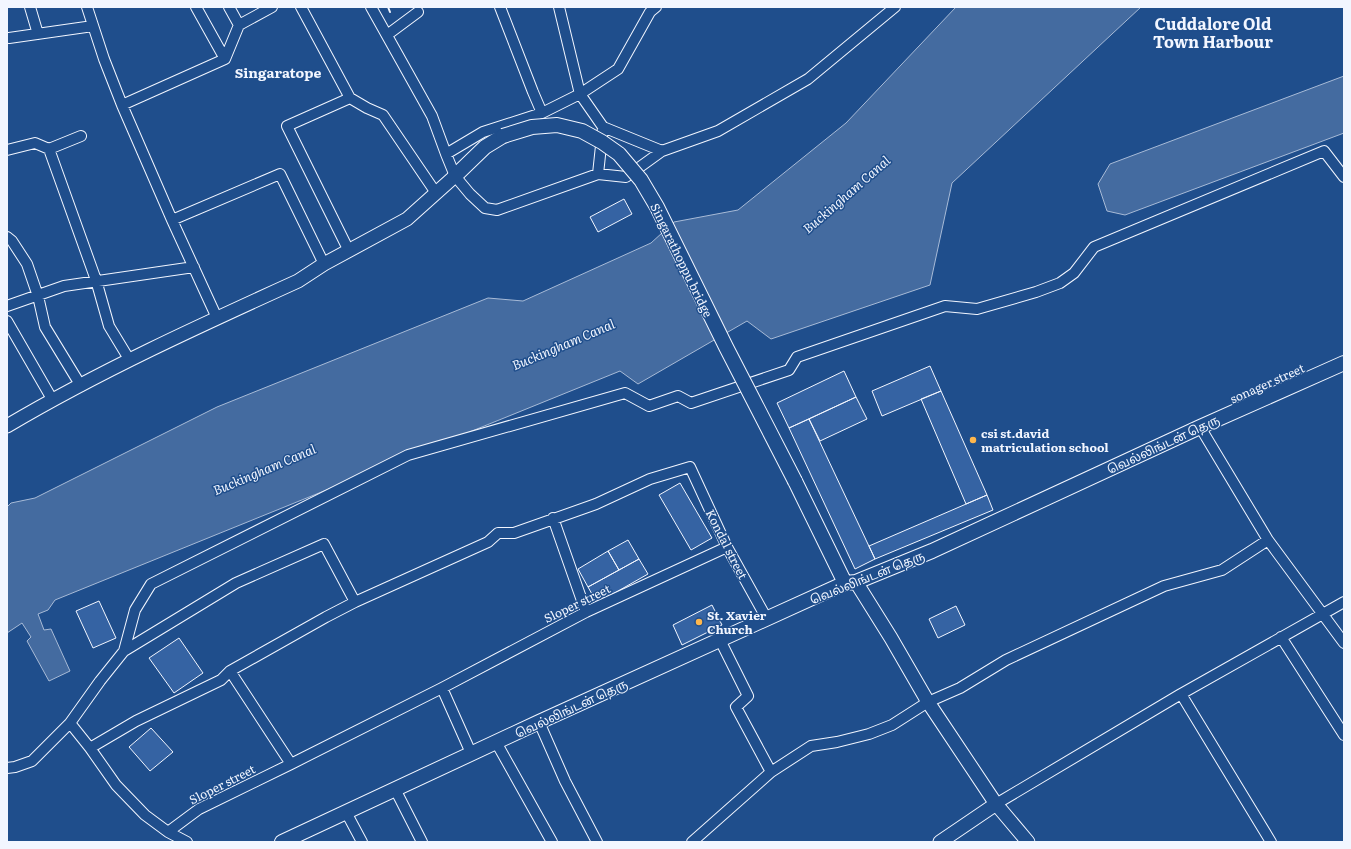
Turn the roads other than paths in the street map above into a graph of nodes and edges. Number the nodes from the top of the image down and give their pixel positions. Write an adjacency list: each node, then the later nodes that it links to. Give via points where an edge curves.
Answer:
1 (30, 7): 15 (street)
2 (87, 7): 14 (street)
3 (196, 7): 18 (street)
4 (229, 7): 13 (street)
5 (272, 7): 13 (street)
6 (301, 7): 20 (street)
7 (371, 7): 16 (street)
8 (500, 7): 22 (street)
9 (559, 7): 19 (street)
10 (895, 7): 27 (street, via 808,79 718,131)
11 (652, 9): 19 (street, via 618,69)
12 (418, 12): 16 (street)
13 (239, 24): 18 (street)
14 (93, 26): 15 (street); 21 (street)
15 (38, 34): 17 (street)
16 (387, 35): 28 (street, via 432,116)
17 (9, 38)
18 (224, 59): 21 (street)
19 (580, 94): 22 (street); 23 (street)
20 (350, 98): 32 (street, via 383,115); 35 (street, via 287,126)
21 (122, 105): 33 (street)
22 (542, 113): 28 (street, via 483,132)
23 (603, 127): 27 (street); 29 (street)
24 (81, 136): 26 (street)
25 (7, 150): 26 (street, via 35,143)
26 (49, 150): 38 (street)
27 (662, 151): 29 (street, via 626,177)
28 (446, 154): 30 (street)
29 (598, 174): 30 (street, via 497,210 485,208)
30 (455, 176): 32 (street); 53 (main road, Singarathoppu bridge, bridge, via 485,147 503,136 532,127 557,126 582,131 619,154 641,180 657,207 795,481)
31 (1344, 177): 62 (street, via 1324,151 1094,247 1074,273 1060,283 1036,292 977,309 945,306 797,357 789,370 692,403 678,396 649,406 625,393 408,456 151,584 135,610)
32 (436, 193): 35 (street, via 407,219)
33 (172, 220): 36 (street, via 280,174); 37 (street)
34 (7, 237): 39 (street, via 27,264)
35 (349, 251): 36 (street)
36 (324, 264): 41 (street, via 298,282)
37 (194, 267): 38 (street); 41 (street)
38 (96, 280): 39 (street, via 64,286); 43 (street, via 109,326)
39 (38, 296): 40 (street); 45 (street, via 45,327)
40 (7, 306)
41 (217, 318): 43 (street)
42 (7, 321): 46 (street)
43 (129, 360): 45 (street)
44 (1344, 364): 47 (main road, வெல்லிங்டன் தெரு)
45 (81, 386): 46 (street)
46 (52, 400): 48 (street)
47 (1222, 417): 49 (street, sonager street)
48 (7, 426)
49 (1200, 427): 51 (street); 53 (main road, வெல்லிங்டன் தெரு, via 932,551)
50 (553, 518): 52 (street, Kondal street, via 596,504 650,479 690,467); 54 (street, via 514,533 498,533 488,542); 56 (street)
51 (1268, 540): 57 (street); 66 (street, via 1222,570 1164,586 1006,660 960,688)
52 (727, 546): 56 (street, Sloper street); 58 (street, Kondal street)
53 (851, 582): 58 (main road, வெல்லிங்டன் தெரு); 66 (street, via 891,638)
54 (355, 602): 62 (street, via 324,544 236,583); 63 (street)
55 (1344, 602): 57 (street)
56 (586, 612): 64 (street, Sloper street)
57 (1323, 614): 59 (street); 61 (street)
58 (767, 619): 60 (main road, வெல்லிங்டன் தெரு)
59 (1281, 636): 65 (street); 69 (street)
60 (720, 640): 67 (main road, வெல்லிங்டன் தெரு); 75 (street, via 748,696 736,707)
61 (1344, 643)
62 (124, 651): 68 (street)
63 (230, 672): 71 (street, via 221,680 136,721); 73 (street)
64 (442, 688): 72 (street); 73 (street, Sloper street)
65 (1181, 694): 77 (street); 90 (street)
66 (928, 702): 75 (street, via 892,725 869,734 811,746); 77 (street)
67 (539, 722): 70 (main road, வெல்லிங்டன் தெரு); 86 (street, via 565,781)
68 (70, 723): 71 (street); 74 (street, via 32,761)
69 (1344, 734)
70 (496, 742): 72 (main road, வெல்லிங்டன் தெரு); 85 (street)
71 (90, 748): 79 (street, via 116,785 145,815)
72 (471, 753): 76 (main road, வெல்லிங்டன் தெரு)
73 (291, 764): 79 (street, Sloper street, via 199,809)
74 (7, 768)
75 (771, 772): 87 (street)
76 (395, 789): 78 (main road, வெல்லிங்டன் தெரு); 84 (street)
77 (996, 804): 88 (street); 89 (street)
78 (346, 812): 80 (main road, வெல்லிங்டன் தெரு); 83 (street)
79 (168, 832): 81 (street)
80 (298, 839): 82 (main road, வெல்லிங்டன் தெரு)
81 (187, 842)
82 (282, 842)
83 (362, 842)
84 (422, 842)
85 (552, 842)
86 (597, 842)
87 (692, 842)
88 (940, 842)
89 (1028, 842)
90 (1271, 842)

